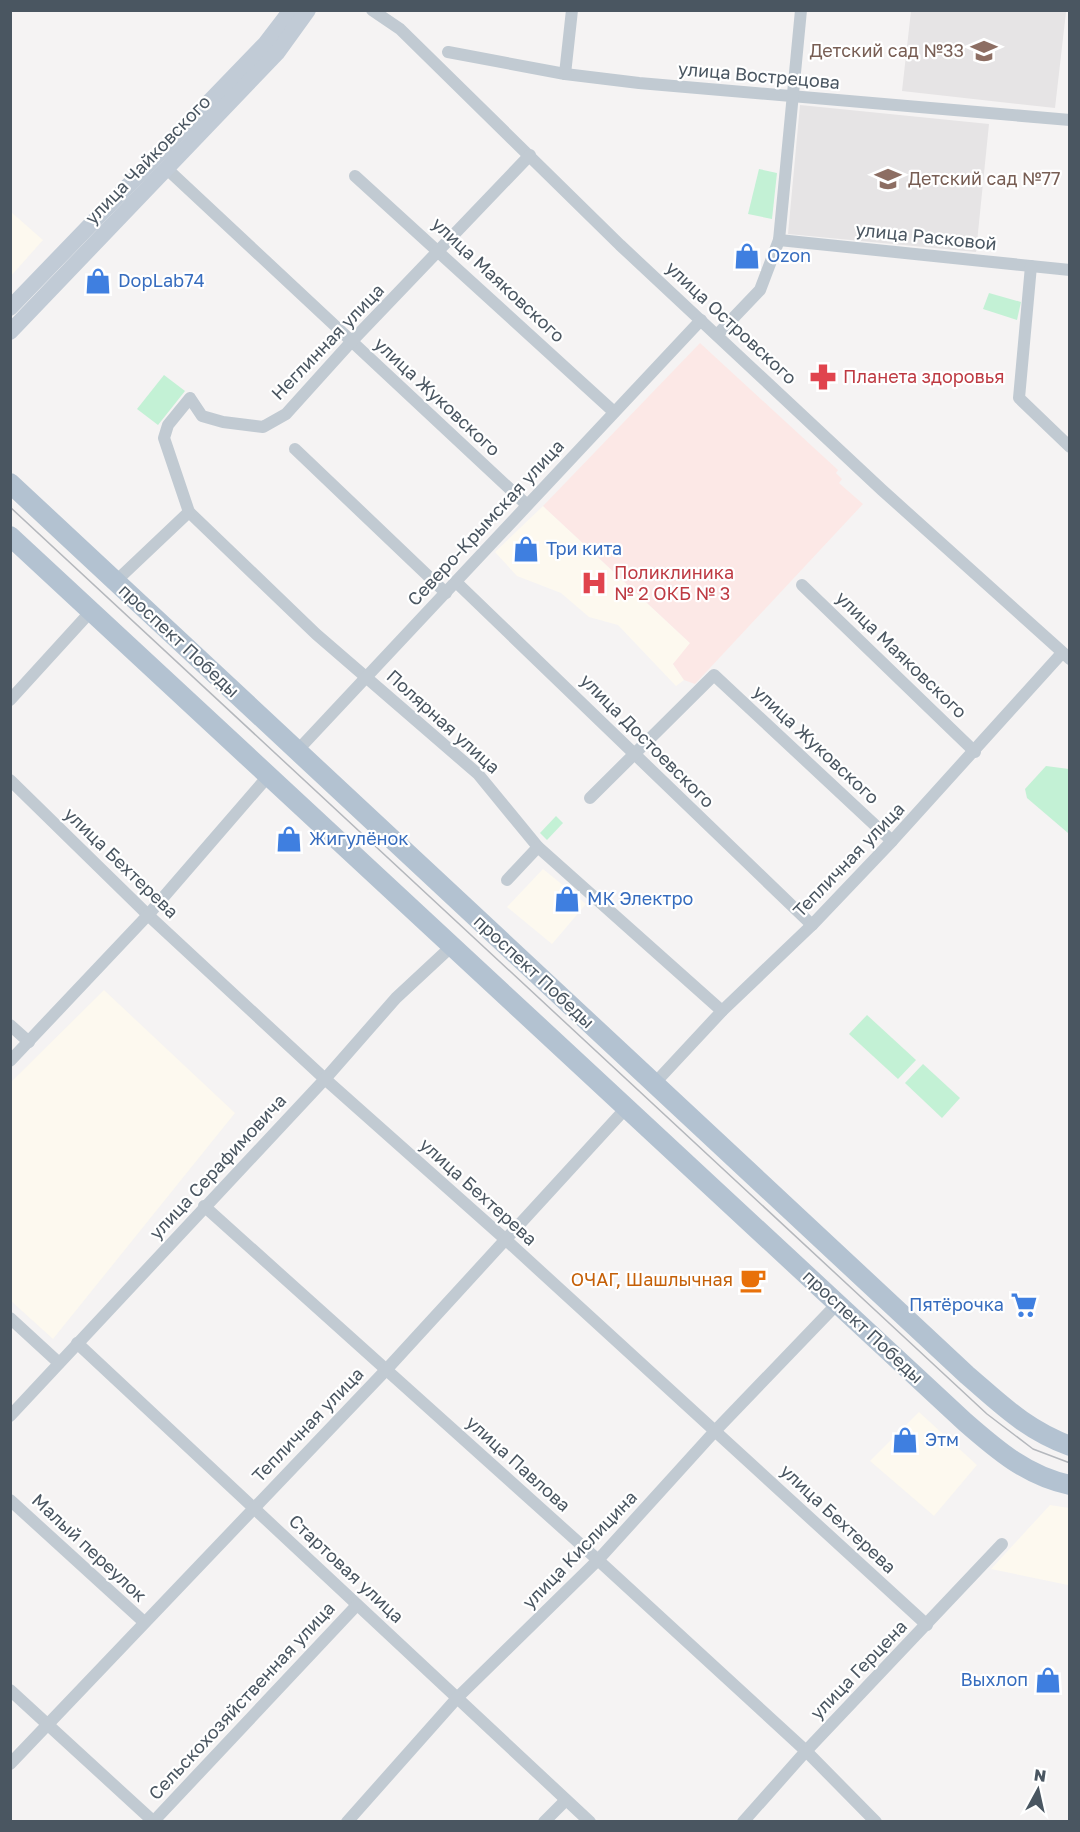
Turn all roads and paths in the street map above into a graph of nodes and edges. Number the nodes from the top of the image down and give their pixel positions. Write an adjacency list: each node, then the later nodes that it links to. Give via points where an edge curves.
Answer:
1 (291, 10): 17 (main road, улица Чайковского, via 265,44)
2 (308, 10): 11 (main road, улица Чайковского, via 277,53)
3 (372, 10): 10 (street, улица Островского, via 400,28)
4 (572, 10): 7 (street)
5 (801, 10): 8 (street)
6 (448, 52): 7 (street, улица Вострецова)
7 (565, 74): 8 (street, улица Вострецова)
8 (793, 97): 9 (street, улица Вострецова); 13 (street)
9 (1070, 120)
10 (530, 155): 14 (street, Неглинная улица); 18 (street, улица Островского)
11 (166, 168): 19 (main road, улица Чайковского); 21 (street, улица Жуковского)
12 (355, 176): 14 (street, улица Маяковского)
13 (779, 240): 15 (street, улица Расковой); 20 (street, via 760,290)
14 (441, 252): 21 (street, Неглинная улица); 22 (street, улица Маяковского)
15 (1031, 266): 16 (street, улица Расковой); 23 (street, via 1019,398)
16 (1070, 270)
17 (10, 308)
18 (701, 320): 20 (street, улица Островского); 22 (street, Северо-Крымская улица)
19 (10, 332)
20 (717, 335): 34 (street, улица Островского)
21 (351, 342): 26 (street, улица Жуковского); 27 (street, Неглинная улица, via 286,414 263,427 202,416 190,398 168,424 164,438)
22 (614, 412): 26 (street, Северо-Крымская улица)
23 (1070, 447)
24 (295, 448): 32 (street)
25 (10, 483): 29 (main road, проспект Победы)
26 (527, 505): 30 (street, Северо-Крымская улица)
27 (189, 512): 29 (street); 35 (street, Полярная улица)
28 (10, 536): 33 (main road, проспект Победы)
29 (115, 582): 37 (main road, проспект Победы)
30 (456, 582): 32 (street, Северо-Крымская улица); 39 (street, улица Достоевского)
31 (802, 585): 38 (street, улица Маяковского)
32 (446, 593): 35 (street, Северо-Крымская улица)
33 (93, 609): 36 (street); 40 (main road, проспект Победы)
34 (1066, 656): 38 (street, Тепличная улица)
35 (366, 678): 37 (street, Северо-Крымская улица); 44 (street, Полярная улица, via 478,774)
36 (10, 700)
37 (297, 751): 54 (main road, проспект Победы)
38 (975, 752): 43 (street, Тепличная улица)
39 (633, 755): 42 (street); 43 (street, улица Жуковского, via 714,675); 47 (street, улица Достоевского)
40 (270, 774): 46 (street); 48 (main road, проспект Победы)
41 (10, 780): 46 (street, улица Бехтерева)
42 (590, 798)
43 (892, 842): 47 (street, Тепличная улица)
44 (538, 847): 45 (street); 49 (street, Полярная улица)
45 (507, 880)
46 (148, 915): 51 (street); 53 (street, улица Бехтерева)
47 (812, 926): 49 (street, Тепличная улица)
48 (453, 945): 53 (street, улица Серафимовича, via 396,998); 55 (main road, проспект Победы)
49 (722, 1011): 54 (street, Тепличная улица)
50 (10, 1025): 51 (street)
51 (29, 1042): 52 (street)
52 (10, 1061)
53 (326, 1079): 56 (street, улица Серафимовича); 57 (street, улица Бехтерева)
54 (654, 1084): 65 (main road, проспект Победы, via 1023,1424)
55 (627, 1107): 57 (street, Тепличная улица); 58 (main road, проспект Победы)
56 (204, 1206): 60 (street, улица Серафимовича); 62 (street, улица Павлова)
57 (505, 1239): 62 (street, Тепличная улица); 64 (street, улица Бехтерева)
58 (838, 1303): 64 (street, улица Кислицина); 66 (main road, проспект Победы, via 995,1449 1043,1478)
59 (10, 1318): 61 (street)
60 (77, 1343): 61 (street, улица Серафимовича); 68 (street, Стартовая улица)
61 (60, 1363): 63 (street, улица Серафимовича)
62 (386, 1370): 68 (street, Тепличная улица); 70 (street, улица Павлова)
63 (10, 1416)
64 (715, 1431): 70 (street, улица Кислицина); 73 (street, улица Бехтерева)
65 (1070, 1446)
66 (1070, 1485)
67 (10, 1500): 72 (street, Малый переулок)
68 (254, 1508): 71 (street, Стартовая улица); 72 (street, Тепличная улица)
69 (1002, 1544): 73 (street, улица Герцена)
70 (598, 1560): 75 (street, улица Кислицина); 77 (street, улица Павлова)
71 (357, 1605): 75 (street, Стартовая улица); 80 (street, Сельскохозяйственная улица)
72 (144, 1622): 76 (street, Тепличная улица)
73 (927, 1625): 77 (street, улица Герцена)
74 (10, 1690): 76 (street)
75 (458, 1697): 79 (street, Стартовая улица); 81 (street, улица Кислицина)
76 (48, 1725): 78 (street, Тепличная улица); 80 (street)
77 (806, 1750): 84 (street, улица Герцена); 85 (street, улица Павлова)
78 (10, 1764)
79 (566, 1800): 82 (street); 83 (street, Стартовая улица)
80 (154, 1821)
81 (347, 1821)
82 (544, 1821)
83 (590, 1821)
84 (743, 1821)
85 (876, 1821)

